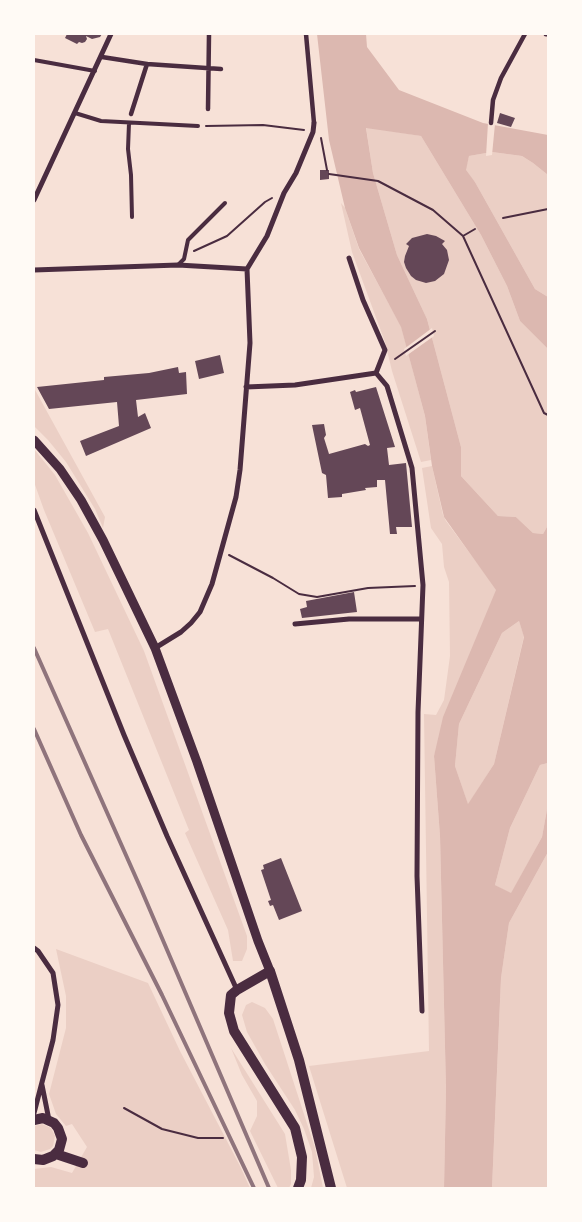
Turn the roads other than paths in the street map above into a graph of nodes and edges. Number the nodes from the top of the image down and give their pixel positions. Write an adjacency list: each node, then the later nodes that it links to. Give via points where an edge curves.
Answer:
1 (112, 34): 5 (street)
2 (210, 34): 8 (street)
3 (306, 34): 15 (street)
4 (525, 34): 16 (street, via 501,78 493,100)
5 (102, 57): 7 (street); 10 (street)
6 (34, 60): 10 (lane)
7 (147, 64): 8 (street); 13 (street)
8 (209, 68): 9 (street); 11 (street)
9 (221, 69)
10 (95, 71): 12 (street)
11 (208, 109)
12 (75, 113): 14 (lane, via 101,121); 18 (street)
13 (131, 114)
14 (129, 123): 17 (lane); 20 (lane)
15 (314, 123): 23 (street, via 314,132 296,173 284,193 267,236)
16 (491, 123)
17 (198, 126)
18 (34, 200)
19 (225, 204): 22 (lane, via 188,240 184,259)
20 (132, 217)
21 (349, 258): 25 (street, via 385,350)
22 (178, 265): 23 (street); 24 (street)
23 (247, 269): 26 (street, via 250,343)
24 (34, 270)
25 (376, 373): 26 (street, via 295,386); 29 (street, via 387,386 412,468 423,585)
26 (246, 388): 31 (street, via 236,498 212,584 200,612 182,632)
27 (34, 440): 31 (street, via 60,469 80,500)
28 (34, 510): 34 (street, via 131,752)
29 (421, 619): 30 (street, via 348,619); 35 (street, via 417,876)
30 (295, 624)
31 (156, 648): 33 (street)
32 (34, 948): 36 (street, via 53,973 58,1005)
33 (270, 971): 34 (main road); 44 (main road, via 299,1060)
34 (237, 990): 43 (main road, via 232,995 229,1013 234,1031 295,1128 302,1157)
35 (422, 1011)
36 (42, 1082): 37 (street); 39 (street)
37 (34, 1113)
38 (34, 1120): 39 (main road)
39 (49, 1120): 40 (main road, via 58,1128 62,1139)
40 (58, 1149): 41 (main road, via 46,1159); 42 (main road)
41 (34, 1159)
42 (80, 1161)
43 (298, 1188)
44 (331, 1188)

